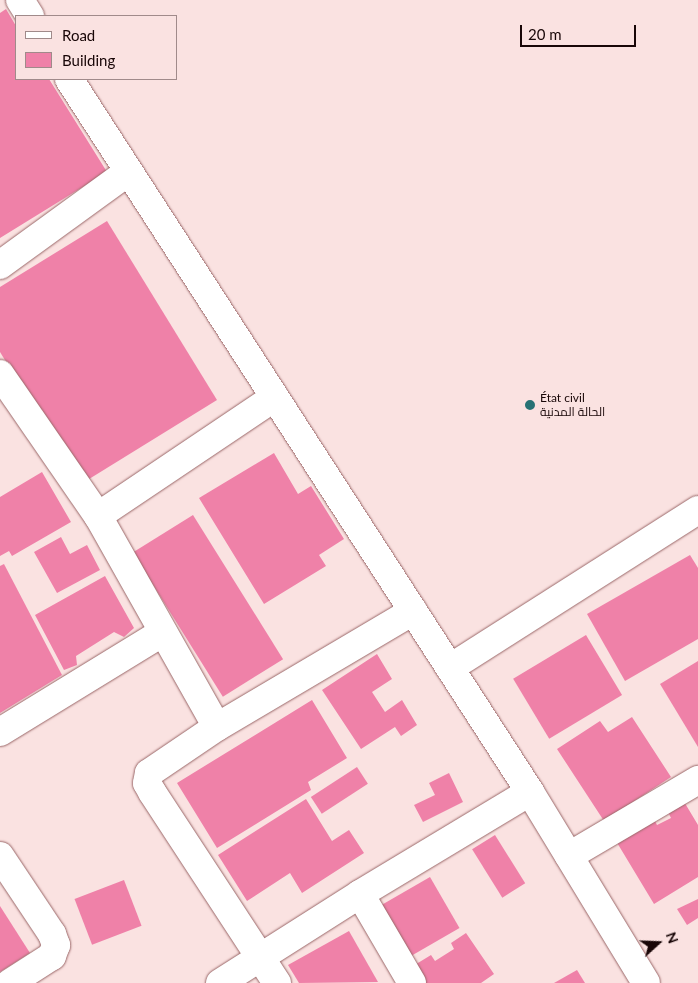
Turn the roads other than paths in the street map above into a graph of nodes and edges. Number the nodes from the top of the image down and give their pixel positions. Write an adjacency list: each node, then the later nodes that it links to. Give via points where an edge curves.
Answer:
1 (20, 0): 2 (street)
2 (29, 15)
3 (70, 80): 4 (street)
4 (128, 172): 5 (street); 7 (street)
5 (0, 265)
6 (0, 374): 9 (street)
7 (275, 397): 9 (street); 10 (street)
8 (698, 510): 12 (street)
9 (98, 516): 11 (street)
10 (413, 611): 12 (street); 13 (street)
11 (163, 632): 13 (street); 14 (street)
12 (450, 668): 16 (street)
13 (217, 727): 20 (street, via 149,773 147,782)
14 (0, 732)
15 (698, 780): 18 (street)
16 (530, 792): 18 (street); 19 (street)
17 (0, 856): 21 (street, via 56,945 52,956)
18 (569, 856): 25 (street)
19 (360, 894): 20 (street); 24 (street)
20 (260, 958): 22 (street); 23 (street)
21 (10, 983)
22 (220, 983)
23 (277, 983)
24 (412, 983)
25 (646, 983)

